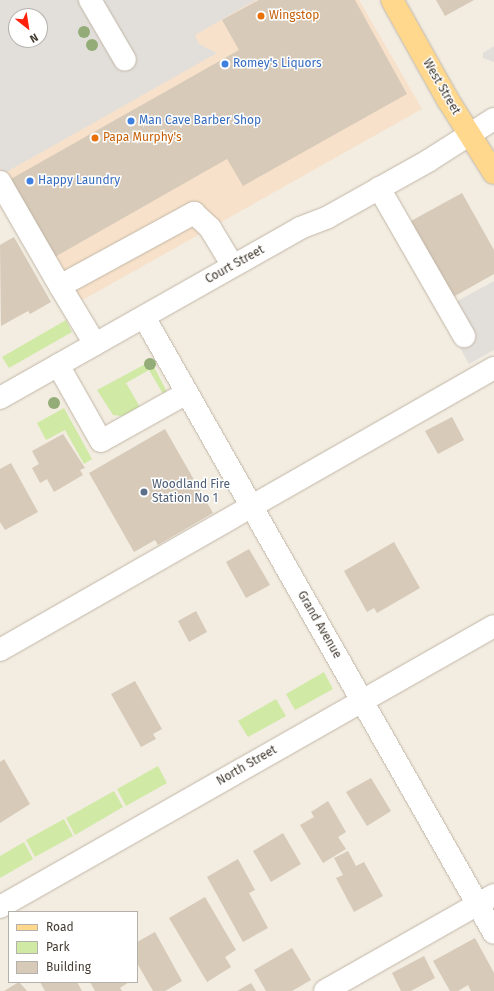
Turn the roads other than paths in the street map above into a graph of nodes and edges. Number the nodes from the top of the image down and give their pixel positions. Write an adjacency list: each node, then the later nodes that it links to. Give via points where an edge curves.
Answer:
1 (90, 0): 3 (street)
2 (392, 0): 5 (main road, West Street)
3 (125, 60)
4 (494, 119): 5 (street, Court Street)
5 (470, 134): 6 (main road, West Street); 8 (street, Court Street)
6 (494, 172)
7 (0, 182): 10 (street)
8 (379, 188): 9 (street, Court Street); 12 (street)
9 (233, 266): 10 (street, via 210,228 194,213); 11 (street, Court Street)
10 (60, 286): 13 (street)
11 (144, 317): 13 (street, Court Street); 16 (street, Grand Avenue)
12 (464, 336)
13 (95, 344): 14 (street, Court Street)
14 (58, 365): 16 (street, via 105,449); 17 (street, Court Street)
15 (494, 368): 18 (street)
16 (187, 393): 18 (street, Grand Avenue)
17 (0, 398)
18 (251, 507): 20 (street); 21 (street, Grand Avenue)
19 (494, 626): 21 (street, North Street)
20 (0, 650)
21 (361, 701): 22 (street, Grand Avenue); 23 (street, North Street)
22 (486, 900): 24 (street, Grand Avenue); 25 (street)
23 (0, 907)
24 (494, 933)
25 (325, 991)

